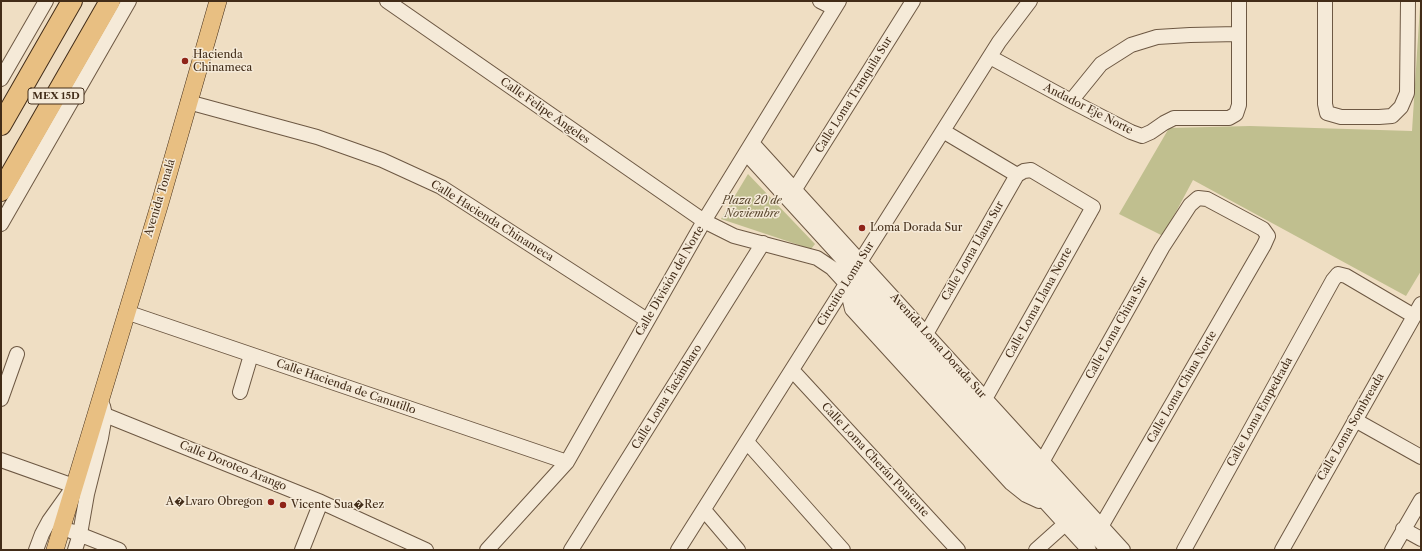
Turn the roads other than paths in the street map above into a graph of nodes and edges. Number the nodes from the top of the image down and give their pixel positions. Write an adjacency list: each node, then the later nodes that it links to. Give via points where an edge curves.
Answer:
1 (46, 1): 16 (street)
2 (72, 1): 19 (highway, MEX 15D)
3 (110, 1): 24 (highway, MEX 15D)
4 (129, 1): 27 (street)
5 (218, 1): 18 (main road, Avenida Tonalá)
6 (387, 1): 26 (street, Calle Felipe Ángeles)
7 (820, 1): 13 (street)
8 (913, 1): 23 (street, Calle Loma Tranquila Sur)
9 (1030, 1): 15 (street, Circuito Loma Sur)
10 (1239, 1): 14 (street)
11 (1325, 1): 12 (street, via 1324,104 1327,113 1340,117 1379,117 1392,116 1401,107 1407,93)
12 (1408, 1)
13 (836, 4): 21 (street, Calle División del Norte)
14 (1238, 34): 17 (street, via 1157,37 1131,45 1101,64); 17 (street, Andador Eje Norte, via 1239,105 1236,114 1229,118 1174,118 1142,136)
15 (990, 57): 17 (street, Andador Eje Norte); 20 (street, Circuito Loma Sur)
16 (1, 79)
17 (1071, 101)
18 (188, 102): 31 (main road, Avenida Tonalá); 32 (street, Calle Hacienda Chinameca, via 317,137 382,160 441,187)
19 (1, 125)
20 (943, 131): 22 (street); 29 (street, Circuito Loma Sur)
21 (749, 148): 23 (street, Avenida Loma Dorada Sur); 26 (street, Calle División del Norte); 29 (street, Avenida Loma Dorada Sur)
22 (1020, 173): 33 (street, Calle Loma Llana Sur); 40 (street, Calle Loma Llana Norte, via 1031,170 1093,207)
23 (794, 189): 29 (street, Avenida Loma Dorada Sur)
24 (1, 192)
25 (1198, 198): 47 (street, Calle Loma China Sur, via 1190,205 1162,248); 55 (street, Calle Loma China Norte, via 1207,199 1263,229 1268,236)
26 (704, 221): 28 (street, Avenida Loma Dorada Sur, via 734,236); 32 (street, Calle División del Norte)
27 (1, 224)
28 (763, 243): 29 (street, Avenida Loma Dorada Sur, via 816,258 832,268); 65 (street, Calle Loma Tacámbaro)
29 (854, 273): 33 (street, Avenida Loma Dorada Sur); 36 (street, Circuito Loma Sur); 52 (street, Avenida Loma Dorada Sur); 52 (street, Avenida Loma Dorada Sur, via 1045,503)
30 (1418, 310): 42 (street, Calle Loma Sombreada); 74 (street, Calle Loma Empedrada, via 1338,274)
31 (126, 312): 35 (street, Calle Hacienda de Canutillo); 38 (main road, Avenida Tonalá)
32 (647, 320): 46 (street, Calle División del Norte)
33 (926, 334): 40 (street, Avenida Loma Dorada Sur)
34 (17, 354): 39 (street)
35 (251, 355): 37 (street); 46 (street, Calle Hacienda de Canutillo)
36 (792, 370): 43 (street, Circuito Loma Sur); 69 (street, Calle Loma Cherán Poniente)
37 (240, 392)
38 (101, 396): 41 (street, Avenida Tonalá); 48 (main road, Avenida Tonalá)
39 (1, 399)
40 (985, 399): 47 (street, Avenida Loma Dorada Sur)
41 (105, 414): 50 (street, Calle Doroteo Arango); 56 (street, Avenida Tonalá)
42 (1354, 420): 44 (street); 75 (street, Calle Loma Sombreada)
43 (747, 442): 51 (street, Circuito Loma Sur); 68 (street)
44 (1421, 456)
45 (1, 460): 48 (street)
46 (567, 462): 64 (street, Calle División del Norte)
47 (1042, 462): 55 (street, Avenida Loma Dorada Sur)
48 (74, 486): 53 (main road, Avenida Tonalá); 58 (street, Avenida Tonalá, via 49,521)
49 (1421, 500): 54 (street)
50 (321, 502): 62 (street); 63 (street, Calle Doroteo Arango)
51 (704, 510): 66 (street, Circuito Loma Sur); 67 (street)
52 (1064, 516): 55 (street, Avenida Loma Dorada Sur); 70 (street); 71 (street, Avenida Loma Dorada Sur)
53 (62, 527): 56 (street); 59 (main road, Avenida Tonalá)
54 (1403, 529): 57 (street); 76 (street)
55 (1098, 531): 72 (street, Avenida Loma Dorada Sur); 73 (street, Avenida Loma Dorada Sur)
56 (80, 534): 60 (street, Avenida Tonalá); 61 (street)
57 (1421, 538)
58 (36, 550)
59 (55, 550)
60 (75, 550)
61 (119, 550)
62 (302, 550)
63 (426, 550)
64 (487, 550)
65 (571, 550)
66 (678, 550)
67 (738, 550)
68 (843, 550)
69 (958, 550)
70 (1036, 550)
71 (1089, 550)
72 (1108, 550)
73 (1123, 550)
74 (1184, 550)
75 (1282, 550)
76 (1392, 550)

